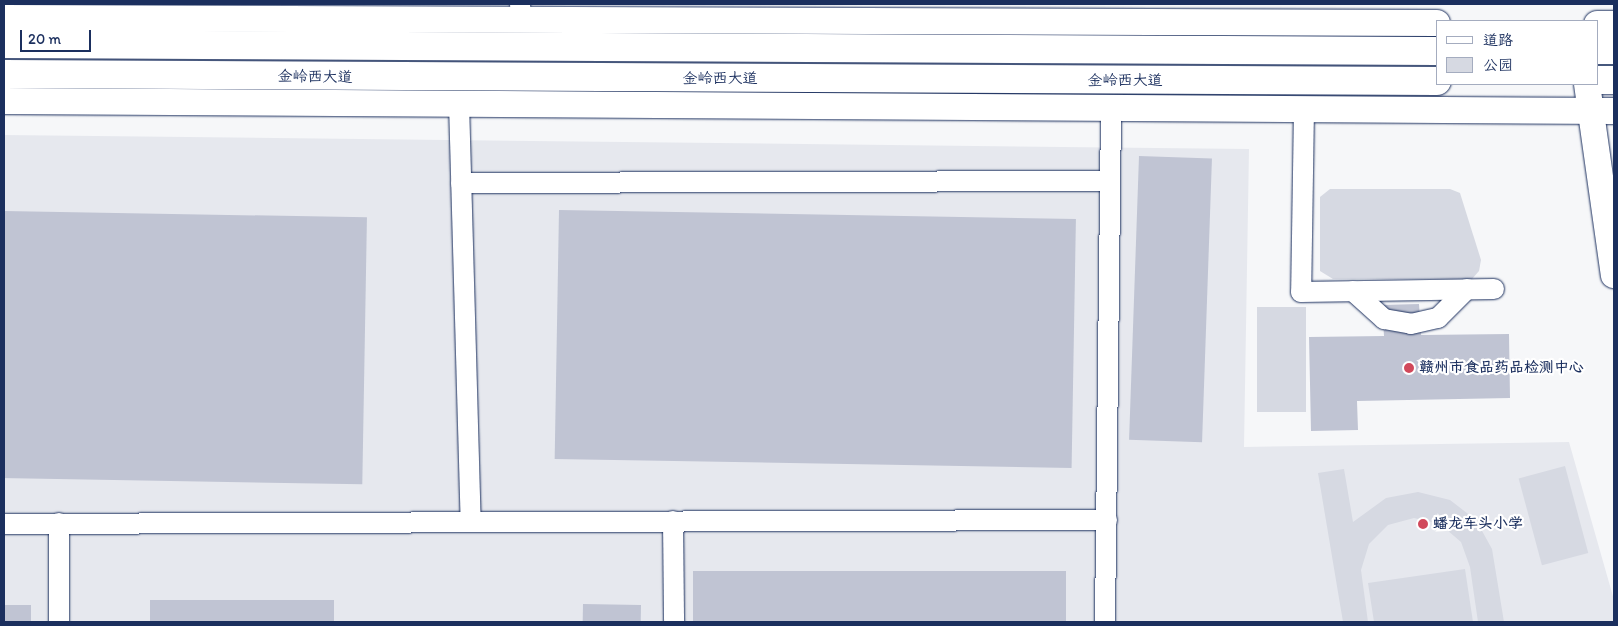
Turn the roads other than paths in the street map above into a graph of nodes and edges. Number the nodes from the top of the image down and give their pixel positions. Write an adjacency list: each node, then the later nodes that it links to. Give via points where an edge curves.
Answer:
1 (151, 11): 2 (street); 3 (street)
2 (521, 11): 4 (street)
3 (4, 18)
4 (1436, 23)
5 (1598, 24): 6 (street)
6 (1614, 24)
7 (4, 44): 10 (main road, 金岭西大道)
8 (1598, 50): 9 (main road)
9 (1614, 50)
10 (1436, 51)
11 (4, 74): 14 (main road, 金岭西大道)
12 (1598, 80): 13 (main road)
13 (1614, 80)
14 (1436, 81)
15 (1588, 85): 20 (street)
16 (4, 101): 17 (street)
17 (459, 103): 18 (street); 22 (street)
18 (1111, 108): 19 (street); 21 (street)
19 (1304, 109): 20 (street); 26 (street, via 1300,292)
20 (1602, 111): 23 (street)
21 (1110, 180): 22 (street); 27 (street)
22 (461, 183): 28 (street)
23 (1614, 275)
24 (1467, 289): 25 (street); 26 (street); 26 (street, via 1438,318 1411,324 1384,319)
25 (1494, 289)
26 (1353, 291)
27 (1107, 520): 29 (street); 34 (street)
28 (471, 521): 29 (street); 30 (street)
29 (673, 521): 33 (street)
30 (59, 523): 31 (street); 32 (street)
31 (4, 524)
32 (59, 622)
33 (674, 622)
34 (1105, 622)

